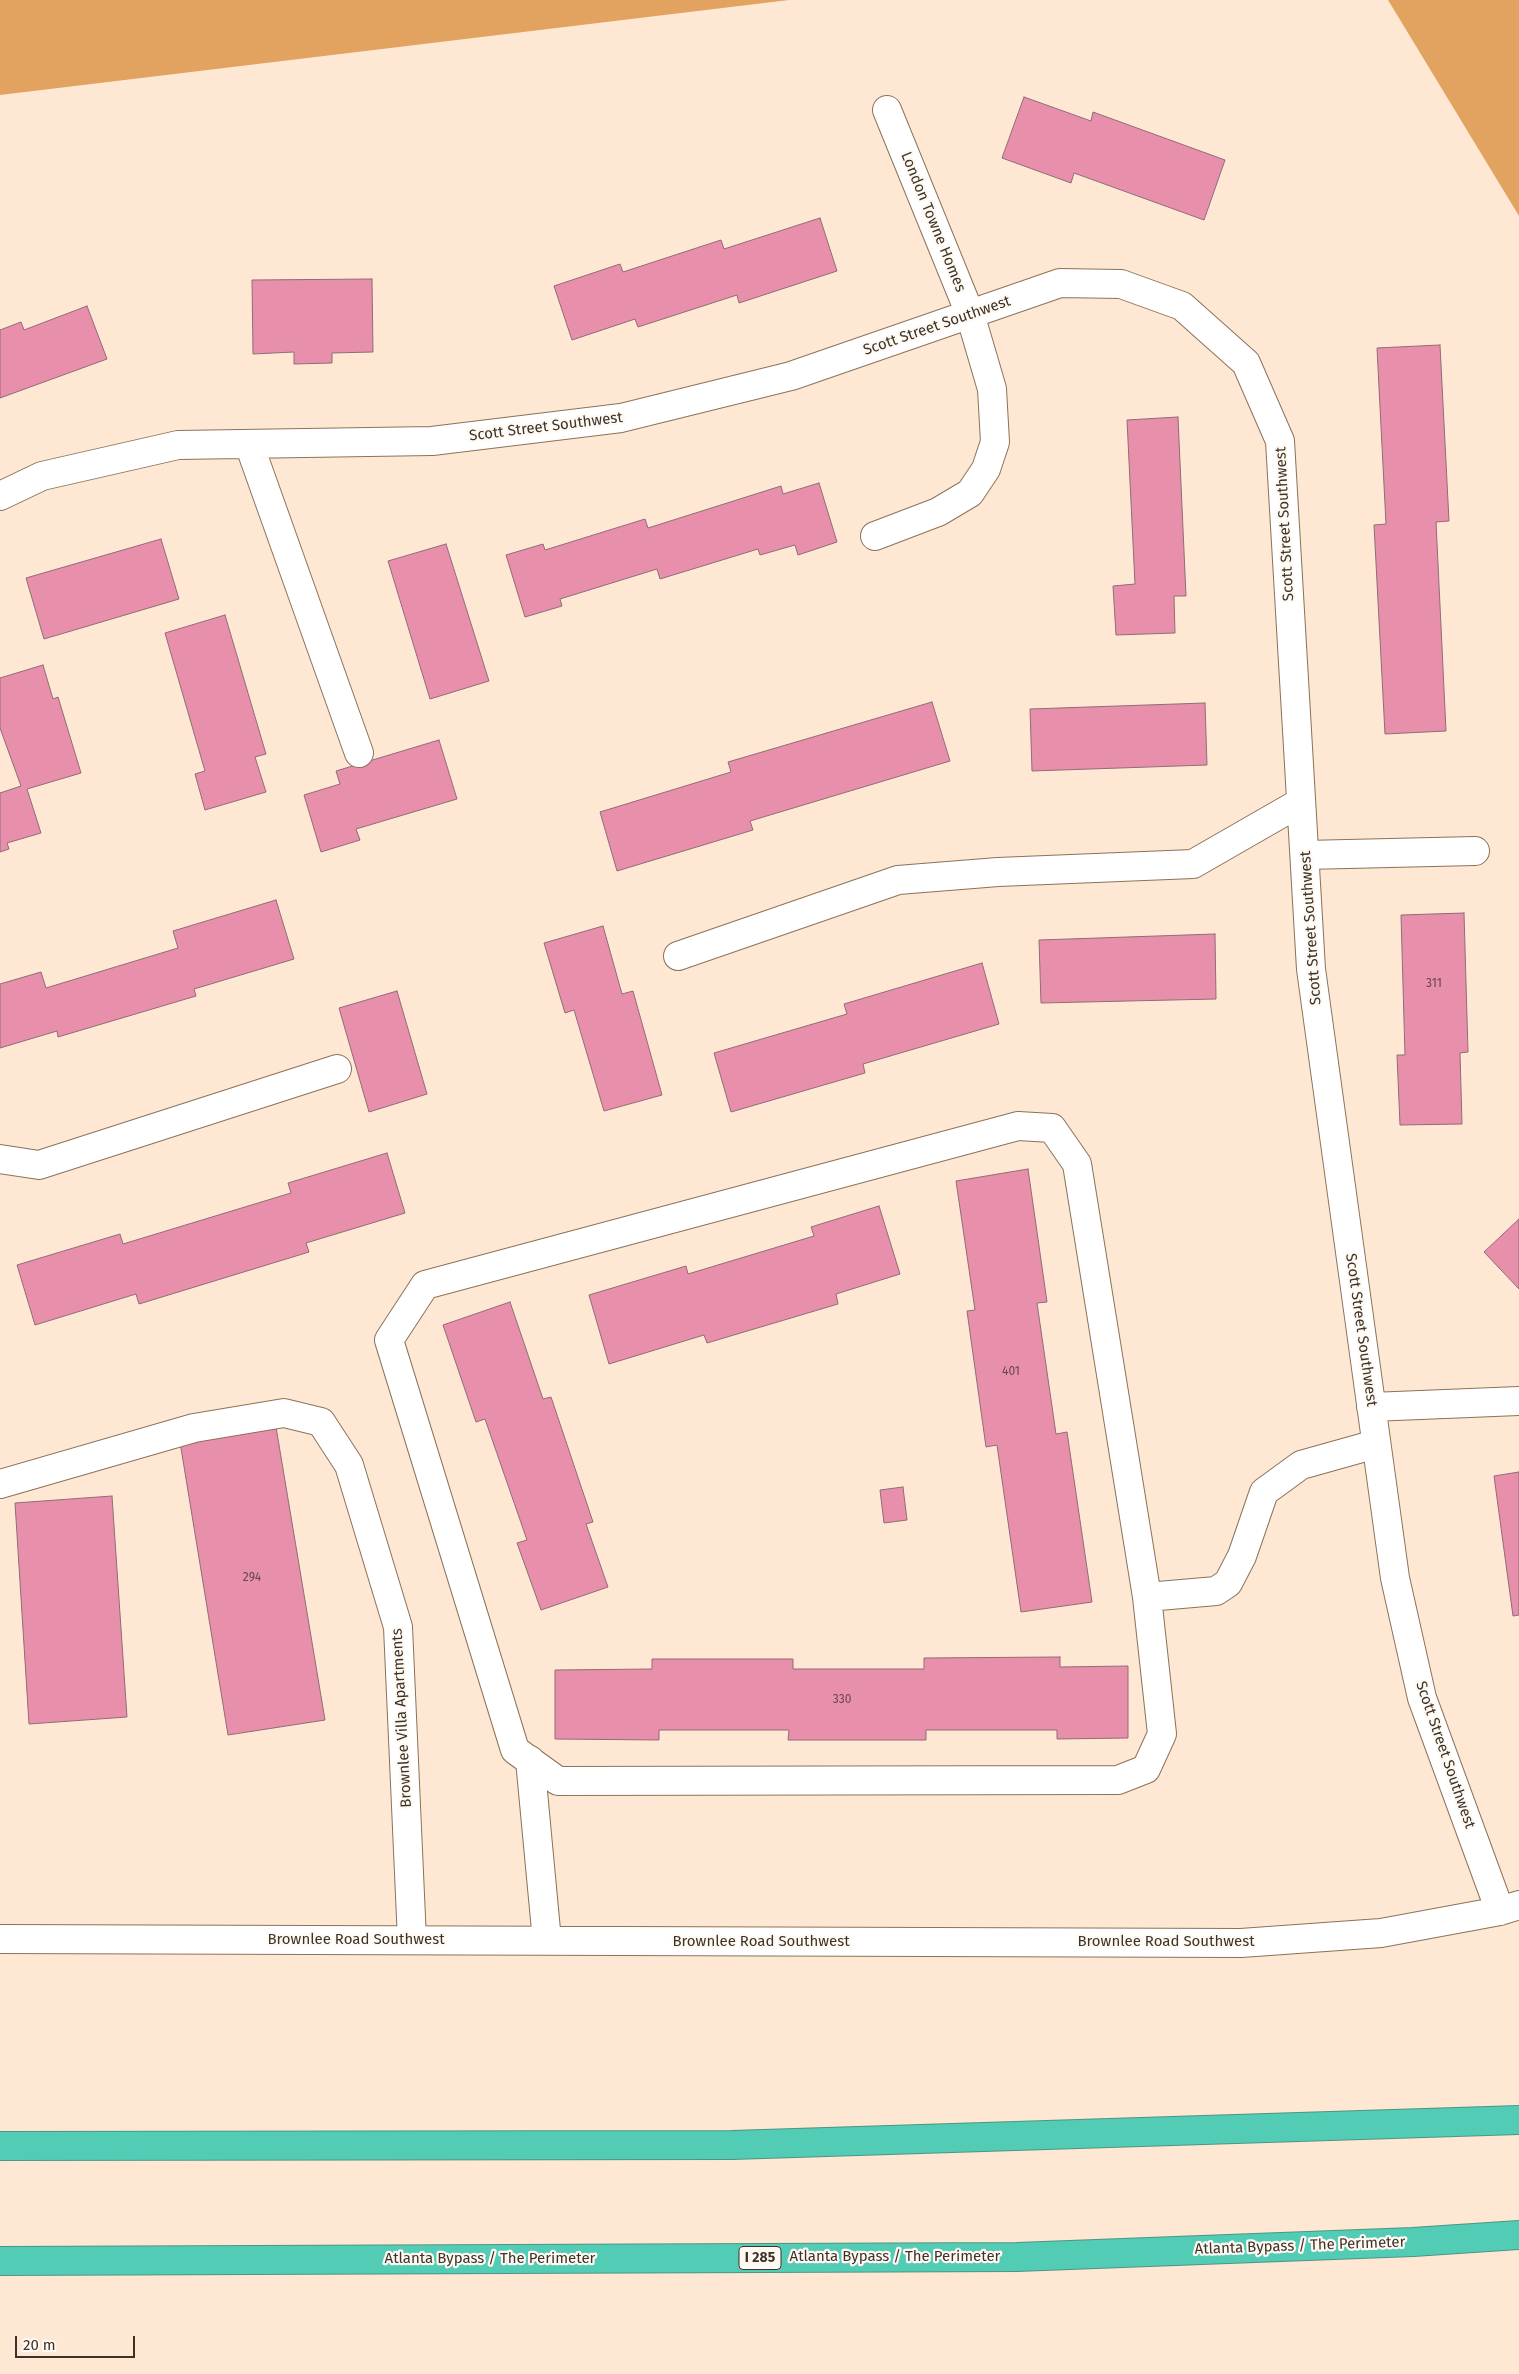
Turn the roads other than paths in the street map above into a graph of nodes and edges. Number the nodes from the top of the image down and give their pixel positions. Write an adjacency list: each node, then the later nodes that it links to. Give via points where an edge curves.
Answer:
1 (887, 110): 2 (street, London Towne Homes)
2 (970, 314): 3 (street, Scott Street Southwest, via 791,376 622,418 432,441); 5 (street, London Towne Homes, via 992,389 995,442 986,468 970,492 938,512); 7 (street, Scott Street Southwest, via 1060,283 1122,284 1182,306 1246,363 1280,440)
3 (250, 444): 4 (street, Scott Street Southwest, via 178,445 42,476); 6 (street)
4 (0, 496)
5 (875, 536)
6 (359, 753)
7 (1301, 802): 9 (street, Scott Street Southwest); 10 (street, via 1194,864 998,872 898,880)
8 (1475, 850): 9 (street)
9 (1305, 855): 14 (street, Scott Street Southwest, via 1311,969)
10 (678, 956)
11 (337, 1069): 12 (street, via 39,1164)
12 (0, 1159)
13 (1519, 1401): 14 (street)
14 (1371, 1407): 15 (street, Scott Street Southwest)
15 (1376, 1444): 17 (street, via 1301,1465 1264,1492 1242,1556 1228,1583 1216,1591); 19 (street, Scott Street Southwest, via 1395,1578 1422,1698)
16 (0, 1484): 21 (street, Brownlee Villa Apartments, via 194,1428 284,1413 321,1422 349,1465 398,1628)
17 (1147, 1597): 18 (street, via 1162,1734 1146,1769 1118,1780 558,1781); 18 (street, via 1077,1164 1052,1128 1008,1128 425,1286 389,1340 515,1750)
18 (530, 1760): 22 (street)
19 (1510, 1908): 22 (street, Brownlee Road Southwest, via 1381,1934 1241,1943)
20 (0, 1939): 21 (street, Brownlee Road Southwest)
21 (412, 1940): 22 (street, Brownlee Road Southwest)
22 (547, 1941)
23 (1519, 2120): 24 (highway, via 732,2145)
24 (0, 2146)
25 (1519, 2235): 26 (highway, Atlanta Bypass / The Perimeter / I 285, via 1017,2257)
26 (0, 2261)

